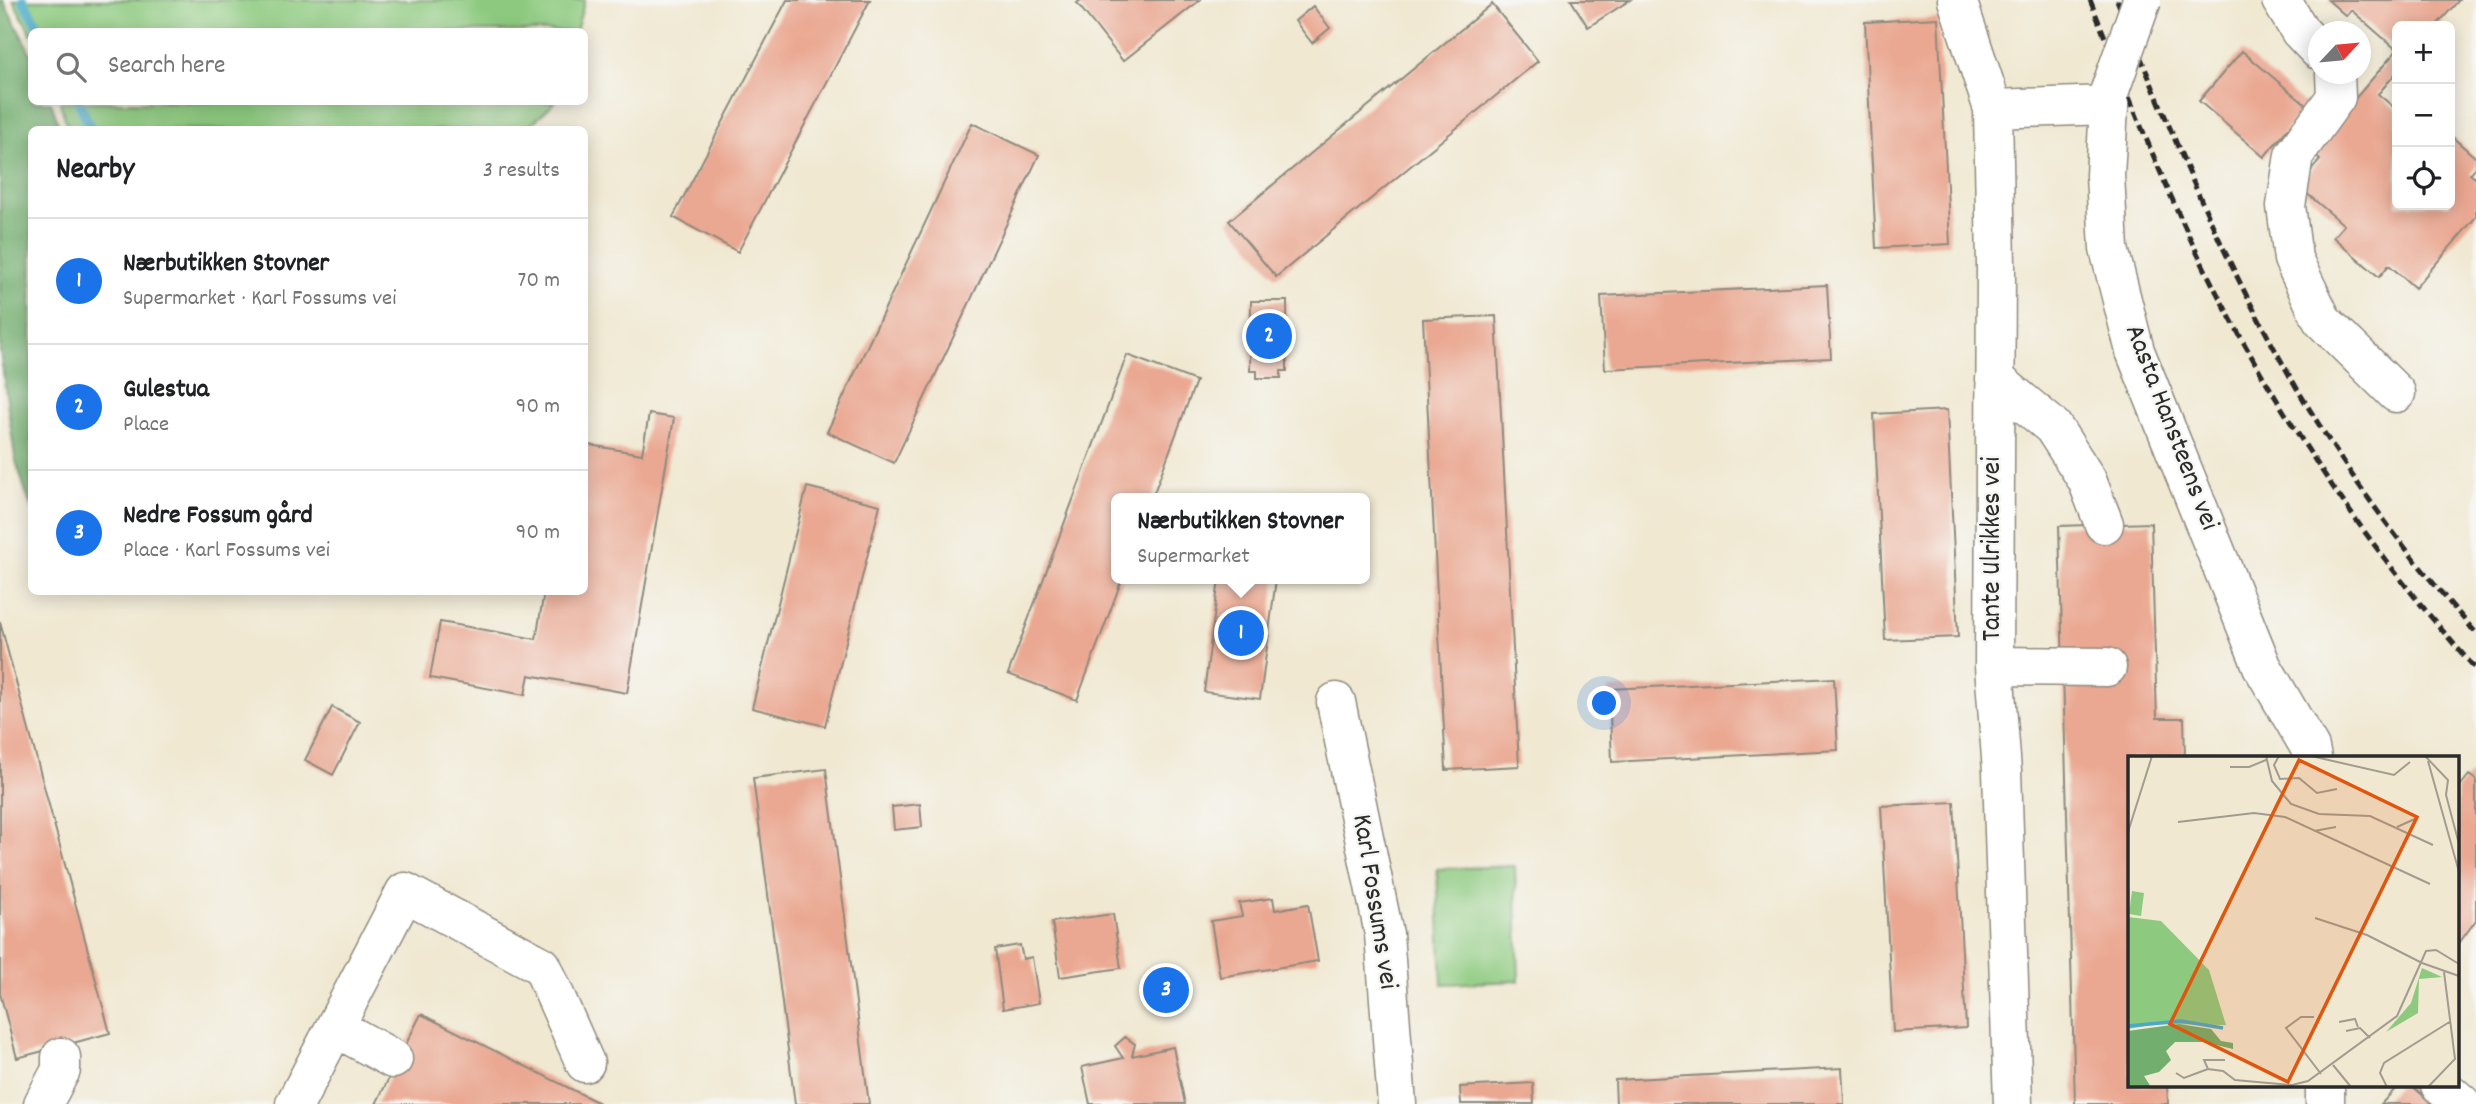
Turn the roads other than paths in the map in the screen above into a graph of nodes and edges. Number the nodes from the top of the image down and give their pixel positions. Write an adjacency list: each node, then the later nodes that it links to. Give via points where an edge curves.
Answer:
1 (1957, 0): 7 (street, Tante Ulrikkes vei)
2 (2142, 0): 6 (street, Aasta Hansteens vei, bridge)
3 (2281, 0): 4 (street)
4 (2308, 39)
5 (2335, 84): 9 (street, via 2336,97 2294,155 2286,206 2293,259 2322,320)
6 (2109, 98): 7 (street); 14 (street, Aasta Hansteens vei, via 2105,175 2109,249 2135,351 2262,666)
7 (1993, 109): 8 (street, Tante Ulrikkes vei)
8 (1995, 379): 10 (street, via 2053,427 2087,480); 11 (street, Tante Ulrikkes vei)
9 (2396, 393)
10 (2104, 524)
11 (1994, 666): 12 (street); 24 (street, Tante Ulrikkes vei)
12 (2107, 667)
13 (1336, 702): 23 (street, Karl Fossums vei, via 1384,934)
14 (2312, 756)
15 (335, 1027): 17 (street); 18 (street, via 405,892 542,966); 22 (street)
16 (61, 1056): 21 (street, via 61,1070)
17 (393, 1059)
18 (585, 1063)
19 (2325, 1086): 25 (street)
20 (2441, 1086): 26 (street)
21 (43, 1104)
22 (295, 1104)
23 (1397, 1104)
24 (2013, 1104)
25 (2325, 1104)
26 (2462, 1104)

